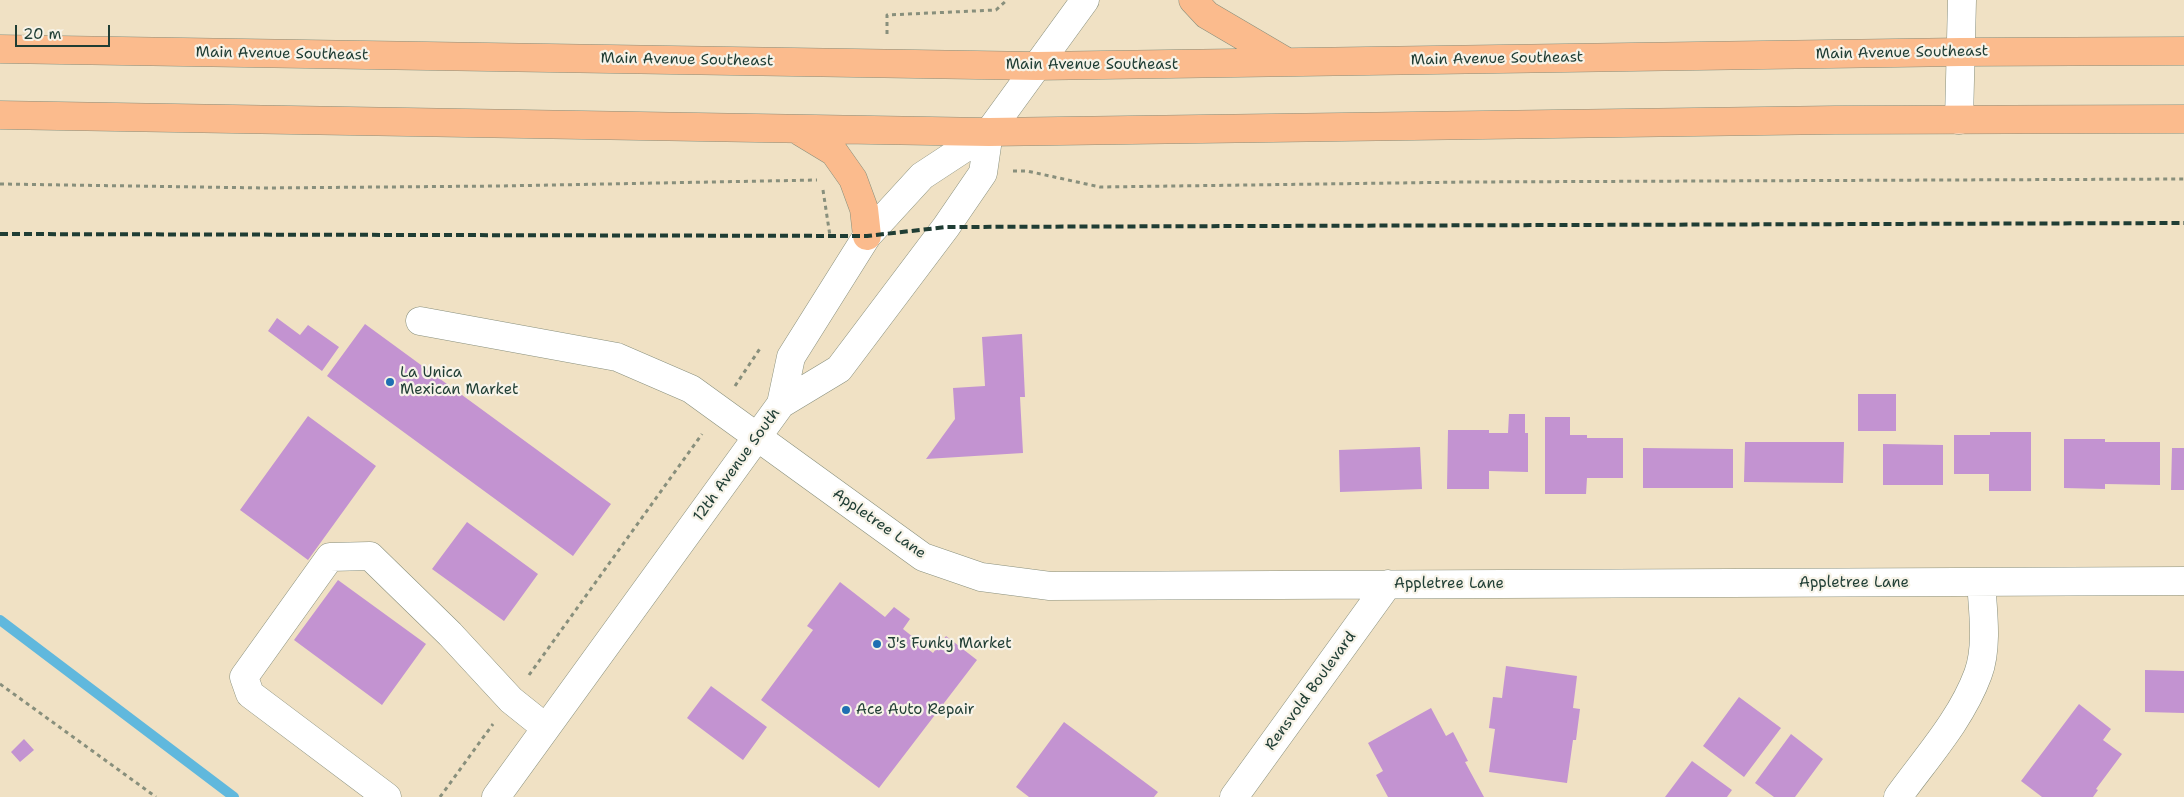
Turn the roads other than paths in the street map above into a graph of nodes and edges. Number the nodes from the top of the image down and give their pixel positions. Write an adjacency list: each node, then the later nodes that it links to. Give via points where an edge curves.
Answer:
1 (1085, 0): 8 (street, 12th Avenue South)
2 (1193, 0): 7 (main road, via 1206,15)
3 (1962, 0): 6 (street)
4 (0, 49): 8 (main road, Main Avenue Southeast)
5 (2184, 51): 6 (main road, Main Avenue Southeast)
6 (1961, 52): 7 (main road, Main Avenue Southeast); 11 (street)
7 (1287, 62): 8 (main road, Main Avenue Southeast)
8 (1037, 66): 13 (street, 12th Avenue South)
9 (0, 115): 12 (main road)
10 (2184, 119): 11 (main road)
11 (1959, 120): 13 (main road)
12 (794, 128): 13 (main road); 14 (main road, via 834,152 854,179 864,209)
13 (989, 132): 14 (street, via 922,176); 16 (street, 12th Avenue South, via 984,173 839,369)
14 (867, 236): 16 (street, via 791,357)
15 (420, 322): 17 (street, Appletree Lane, via 617,357 691,388)
16 (781, 404): 17 (street, 12th Avenue South)
17 (757, 437): 20 (street, Appletree Lane, via 923,557 981,577 1050,586); 21 (street, 12th Avenue South)
18 (1981, 582): 19 (street, Appletree Lane); 20 (street, Appletree Lane); 25 (street, via 1984,633 1978,673 1957,717)
19 (2184, 582)
20 (1388, 584): 24 (street, Rensvold Boulevard)
21 (546, 728): 22 (street, via 511,700 450,634 370,556 330,557 244,677 250,694); 23 (street, 12th Avenue South)
22 (387, 797)
23 (496, 797)
24 (1234, 797)
25 (1898, 797)

